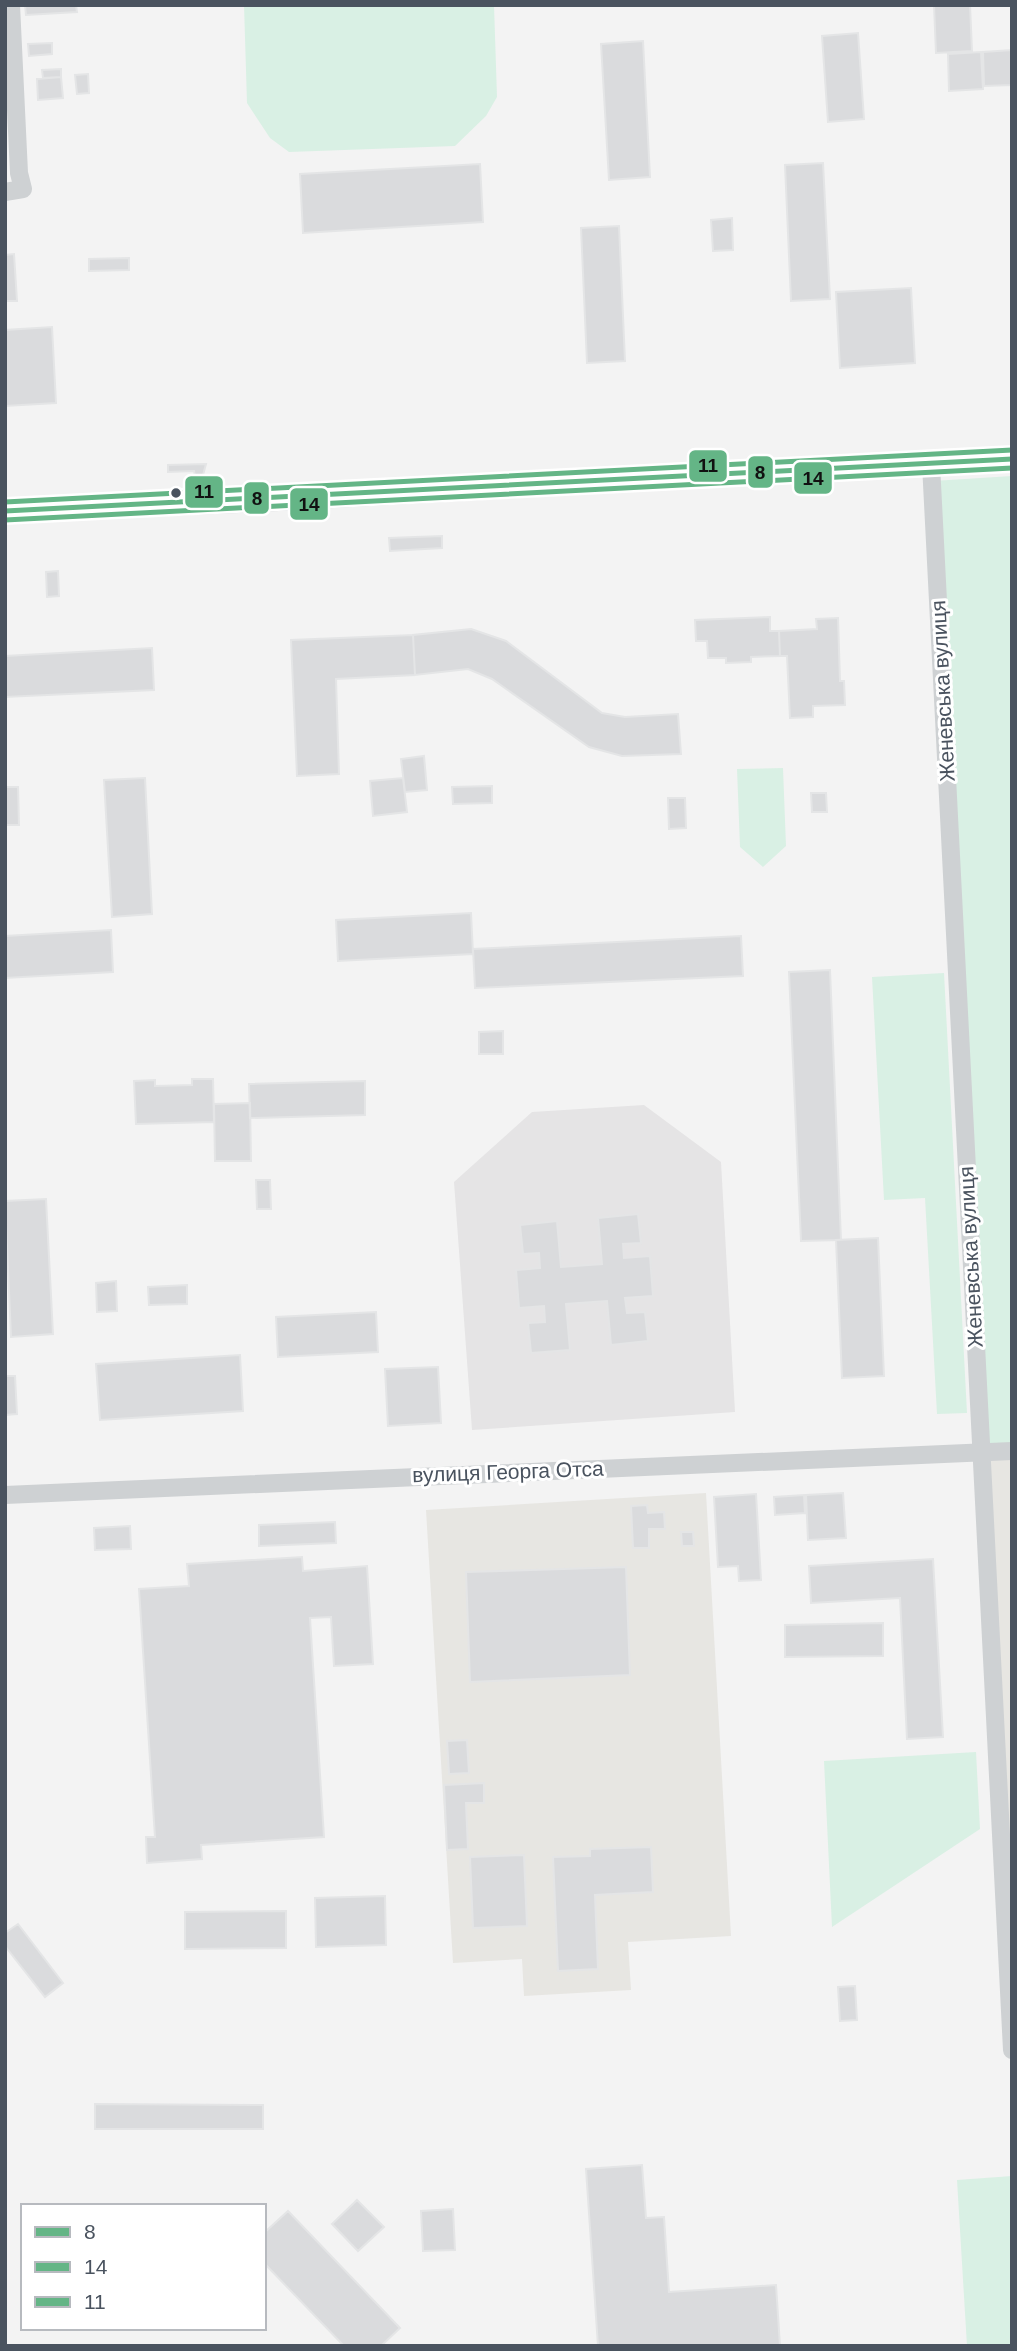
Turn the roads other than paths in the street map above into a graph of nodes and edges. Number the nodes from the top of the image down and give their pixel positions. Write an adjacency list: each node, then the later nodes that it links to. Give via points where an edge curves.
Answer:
1 (11, 5): 2 (street, via 23,189)
2 (5, 192)
3 (1012, 459): 4 (main road)
4 (931, 464): 5 (main road); 7 (street, Женевська вулиця)
5 (5, 511)
6 (1012, 1451): 7 (street, вулиця Георга Отса)
7 (981, 1453): 8 (street, вулиця Георга Отса); 9 (street, Женевська вулиця)
8 (5, 1495)
9 (1012, 2050)

